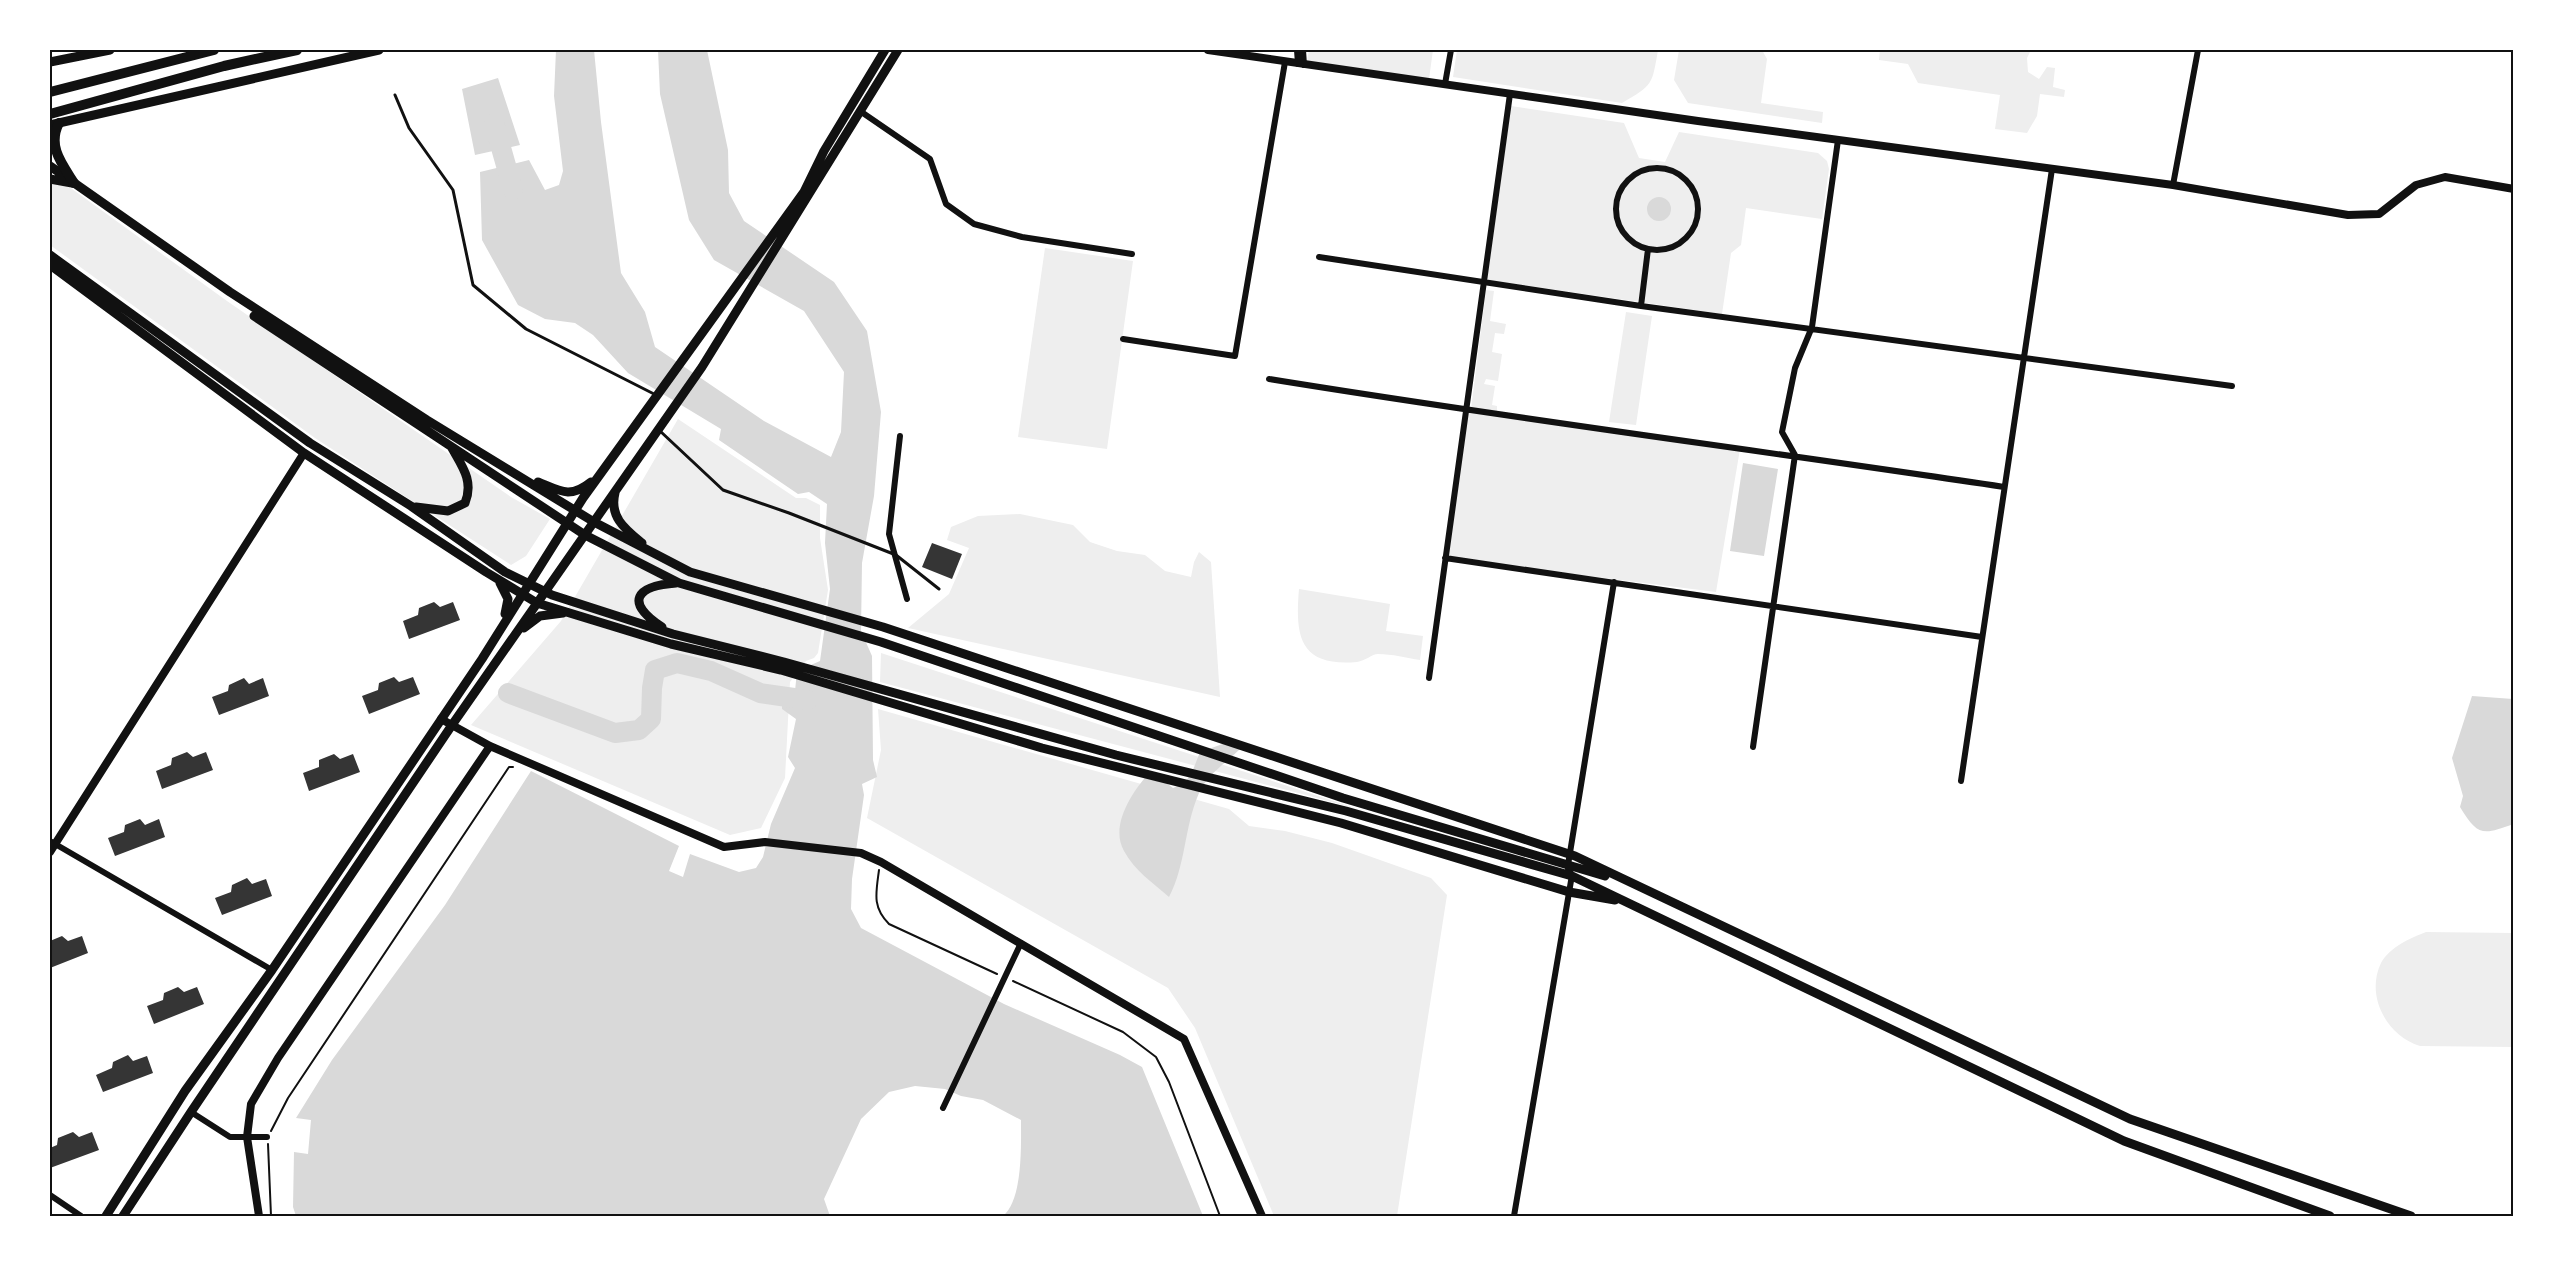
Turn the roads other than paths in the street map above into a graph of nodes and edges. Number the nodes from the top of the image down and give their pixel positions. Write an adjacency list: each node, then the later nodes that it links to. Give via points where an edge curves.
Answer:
1 (110, 50): 12 (main road)
2 (214, 50): 16 (highway)
3 (297, 50): 20 (highway)
4 (379, 50): 21 (main road)
5 (885, 50): 41 (main road, via 804,192)
6 (898, 50): 19 (main road)
7 (1208, 50): 13 (main road)
8 (1297, 50): 14 (street)
9 (1303, 50): 14 (street)
10 (1451, 50): 15 (street)
11 (2198, 50): 27 (street)
12 (50, 62)
13 (1286, 62): 14 (main road); 37 (street, via 1235,356)
14 (1301, 64): 15 (main road)
15 (1445, 84): 17 (main road)
16 (50, 92)
17 (1510, 94): 22 (main road); 34 (street)
18 (394, 95): 41 (lane, via 409,128 453,190 473,285 526,329)
19 (861, 111): 30 (street, via 930,159 946,204 974,224 1022,237); 43 (main road)
20 (50, 114)
21 (54, 124): 26 (highway, via 55,150)
22 (1838, 140): 24 (main road); 36 (street)
23 (50, 166): 26 (main road)
24 (2052, 168): 27 (main road); 38 (street)
25 (50, 179): 26 (main road)
26 (70, 183): 45 (main road, via 229,299); 48 (main road, via 230,292)
27 (2174, 184): 28 (main road, via 2348,215 2379,214 2416,184 2445,177)
28 (2514, 189)
29 (1648, 249): 29 (street, via 1625,235 1615,210 1627,180 1644,169 1658,167 1683,177 1692,187 1698,214 1694,227 1675,246); 35 (street)
30 (1132, 254)
31 (50, 255): 52 (main road, via 310,443)
32 (1319, 257): 34 (street)
33 (50, 265): 46 (main road)
34 (1484, 283): 35 (street); 42 (street)
35 (1641, 306): 36 (street)
36 (1812, 327): 38 (street); 47 (street, via 1795,368 1782,432)
37 (1123, 339)
38 (2024, 357): 40 (street); 51 (street)
39 (1269, 379): 42 (street)
40 (2232, 386)
41 (656, 395): 49 (main road)
42 (1465, 411): 47 (street); 59 (street)
43 (657, 429): 50 (main road); 58 (lane, via 723,490)
44 (900, 436): 58 (street, via 889,534)
45 (450, 446): 52 (main road, via 467,474 469,494 465,503 448,511); 55 (main road)
46 (304, 453): 60 (main road); 82 (street)
47 (1794, 456): 51 (street); 69 (street)
48 (514, 473): 49 (main road, via 565,493 582,489); 53 (main road)
49 (599, 475): 53 (main road)
50 (617, 485): 54 (main road); 57 (main road, via 613,503 621,526)
51 (2004, 487): 73 (street)
52 (411, 506): 62 (main road, via 505,572)
53 (575, 510): 54 (main road); 55 (main road)
54 (594, 522): 56 (main road); 57 (main road)
55 (567, 523): 56 (main road); 62 (main road)
56 (585, 535): 63 (main road); 65 (main road)
57 (655, 554): 84 (main road, via 690,572 883,627)
58 (896, 555): 64 (lane); 67 (street)
59 (1445, 558): 61 (street); 76 (street)
60 (486, 572): 66 (main road); 71 (main road, via 507,593 507,609)
61 (1614, 582): 69 (street); 84 (street)
62 (528, 583): 65 (main road); 66 (main road)
63 (679, 583): 72 (main road, via 650,586 639,600 645,615); 85 (main road, via 881,642 1343,798)
64 (939, 589)
65 (545, 592): 68 (main road); 72 (main road)
66 (521, 594): 68 (main road); 71 (main road)
67 (907, 599)
68 (537, 603): 70 (main road); 74 (main road)
69 (1774, 605): 73 (street); 80 (street)
70 (572, 613): 74 (main road, via 540,616); 75 (main road, via 671,644)
71 (497, 634): 77 (main road)
72 (673, 634): 75 (main road)
73 (1982, 637): 81 (street)
74 (513, 638): 78 (main road)
75 (798, 671): 86 (main road, via 1346,811); 88 (main road, via 1042,748 1341,823)
76 (1430, 678)
77 (441, 719): 78 (street); 91 (main road)
78 (452, 725): 79 (street); 93 (main road)
79 (490, 746): 90 (street, via 724,847 765,842 861,853); 94 (street, via 278,1058 251,1104)
80 (1753, 747)
81 (1961, 781)
82 (52, 842): 83 (street); 91 (street)
83 (50, 852)
84 (1570, 855): 85 (street); 87 (main road)
85 (1568, 865): 86 (street); 87 (main road)
86 (1572, 876): 88 (street); 89 (main road)
87 (1635, 885): 104 (main road, via 2130,1119)
88 (1569, 892): 89 (main road); 102 (street)
89 (1629, 903): 103 (main road, via 2124,1141)
90 (1021, 944): 92 (street); 101 (street, via 1184,1039)
91 (272, 970): 98 (main road, via 185,1091)
92 (943, 1108)
93 (191, 1112): 94 (street, via 230,1137); 99 (main road)
94 (248, 1137): 95 (street); 100 (street)
95 (267, 1137)
96 (50, 1196): 97 (street)
97 (81, 1216)
98 (106, 1216)
99 (123, 1216)
100 (259, 1216)
101 (1262, 1216)
102 (1514, 1216)
103 (2330, 1216)
104 (2411, 1216)

